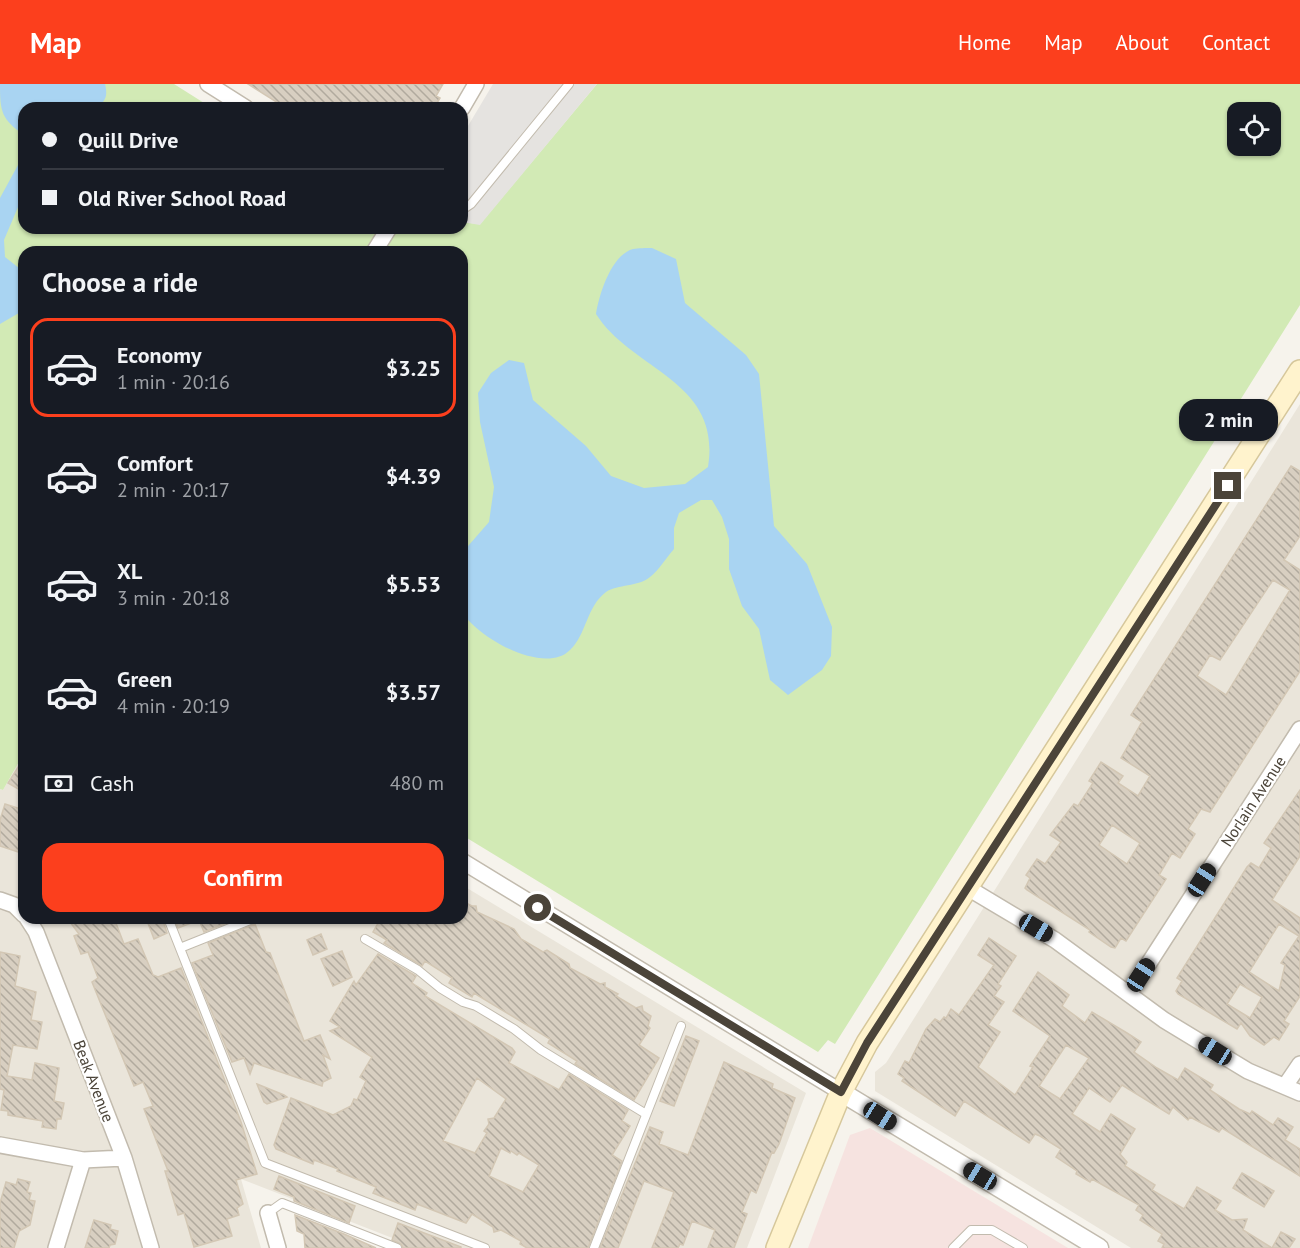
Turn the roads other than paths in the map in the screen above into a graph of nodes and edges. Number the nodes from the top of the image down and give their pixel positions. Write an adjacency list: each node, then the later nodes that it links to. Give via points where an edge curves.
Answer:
1 (208, 84): 4 (street)
2 (476, 84): 5 (street)
3 (569, 84): 6 (lane)
4 (236, 102)
5 (466, 102)
6 (468, 206)
7 (1300, 371): 10 (main road)
8 (1300, 729): 18 (street, Norlain Avenue)
9 (468, 865): 22 (street)
10 (968, 888): 18 (street, via 1055,940); 22 (main road, via 867,1043)
11 (0, 900): 12 (street, Beak Avenue)
12 (18, 909)
13 (30, 924): 26 (street, Beak Avenue)
14 (170, 924): 17 (lane)
15 (240, 924): 17 (lane)
16 (365, 939): 24 (lane)
17 (180, 948): 33 (lane, via 265,1163)
18 (1129, 994): 21 (street, via 1248,1071)
19 (681, 1026): 24 (lane)
20 (1300, 1064): 21 (street)
21 (1286, 1086): 23 (street)
22 (841, 1092): 35 (main road); 38 (street)
23 (1300, 1093)
24 (646, 1114): 34 (lane)
25 (0, 1145): 27 (street)
26 (124, 1158): 27 (street); 30 (street, Beak Avenue)
27 (83, 1160): 29 (street)
28 (268, 1213): 31 (street); 32 (lane, via 282,1203)
29 (56, 1248)
30 (151, 1248)
31 (278, 1248)
32 (397, 1248)
33 (485, 1248)
34 (594, 1248)
35 (777, 1248)
36 (953, 1248): 37 (lane, via 971,1230 992,1230)
37 (1023, 1248)
38 (1099, 1248)

